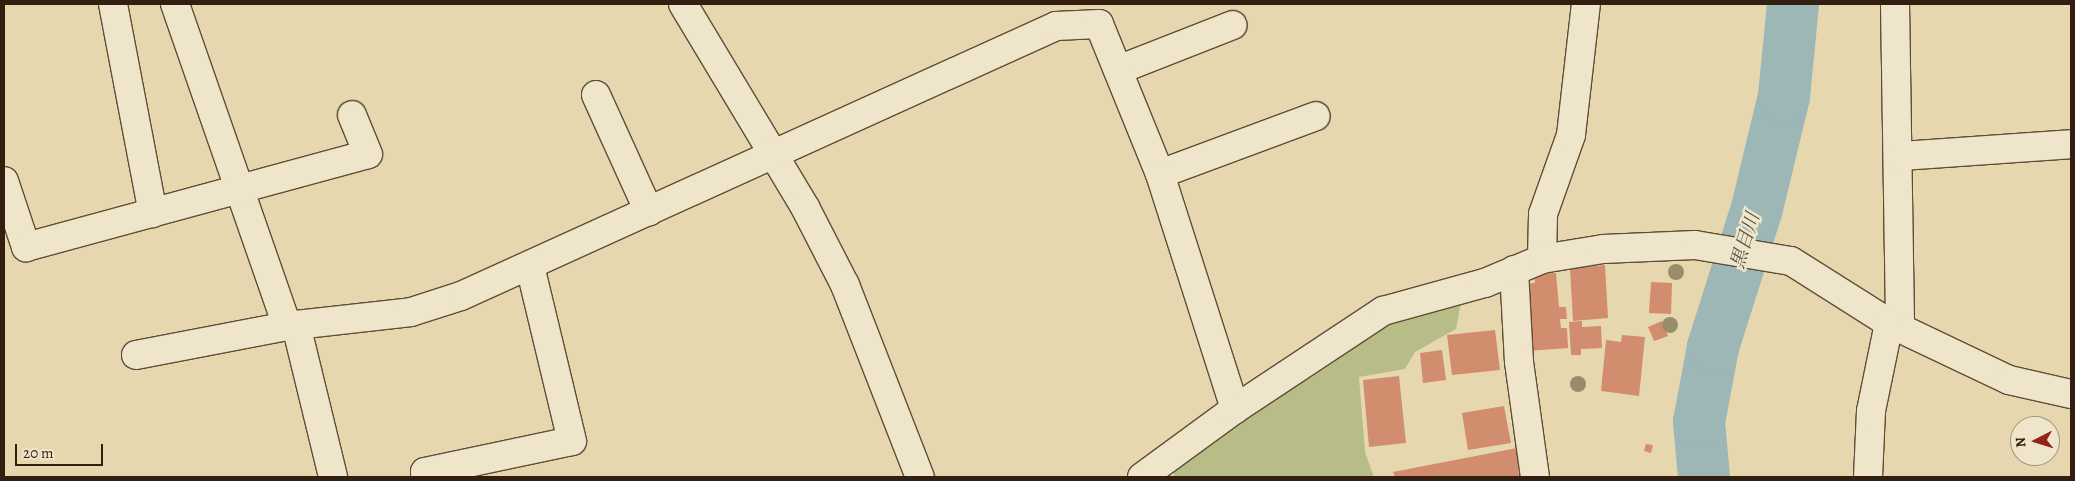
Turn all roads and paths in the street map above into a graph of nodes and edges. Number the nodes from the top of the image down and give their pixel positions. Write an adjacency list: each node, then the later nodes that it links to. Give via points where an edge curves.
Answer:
1 (113, 4): 19 (street)
2 (175, 4): 17 (street)
3 (683, 4): 13 (street)
4 (1586, 4): 20 (street, via 1571,135 1543,214)
5 (1895, 4): 14 (street)
6 (1052, 15): 8 (street, via 1099,24); 13 (street)
7 (1234, 25): 8 (street)
8 (1118, 70): 15 (street)
9 (596, 95): 18 (street)
10 (352, 115): 17 (street, via 368,154)
11 (1316, 116): 15 (street)
12 (2071, 144): 14 (street)
13 (773, 155): 18 (street); 31 (street, via 845,285)
14 (1901, 156): 24 (street)
15 (1160, 174): 27 (street)
16 (4, 181): 19 (street, via 26,247)
17 (240, 189): 19 (street); 23 (street)
18 (649, 212): 21 (street)
19 (153, 213)
20 (1542, 259): 22 (street); 24 (street, via 1603,248 1704,246 1766,255 1791,261)
21 (530, 266): 23 (street, via 411,312); 30 (street, via 572,441 425,472)
22 (1514, 270): 27 (street, via 1383,312); 33 (street, via 1519,362)
23 (292, 325): 25 (street); 29 (street)
24 (1895, 326): 26 (street, via 2009,380); 34 (street, via 1871,411)
25 (136, 355)
26 (2071, 394)
27 (1235, 409): 28 (street)
28 (1165, 468): 32 (street)
29 (333, 477)
30 (426, 477)
31 (920, 477)
32 (1142, 477)
33 (1534, 477)
34 (1868, 477)

